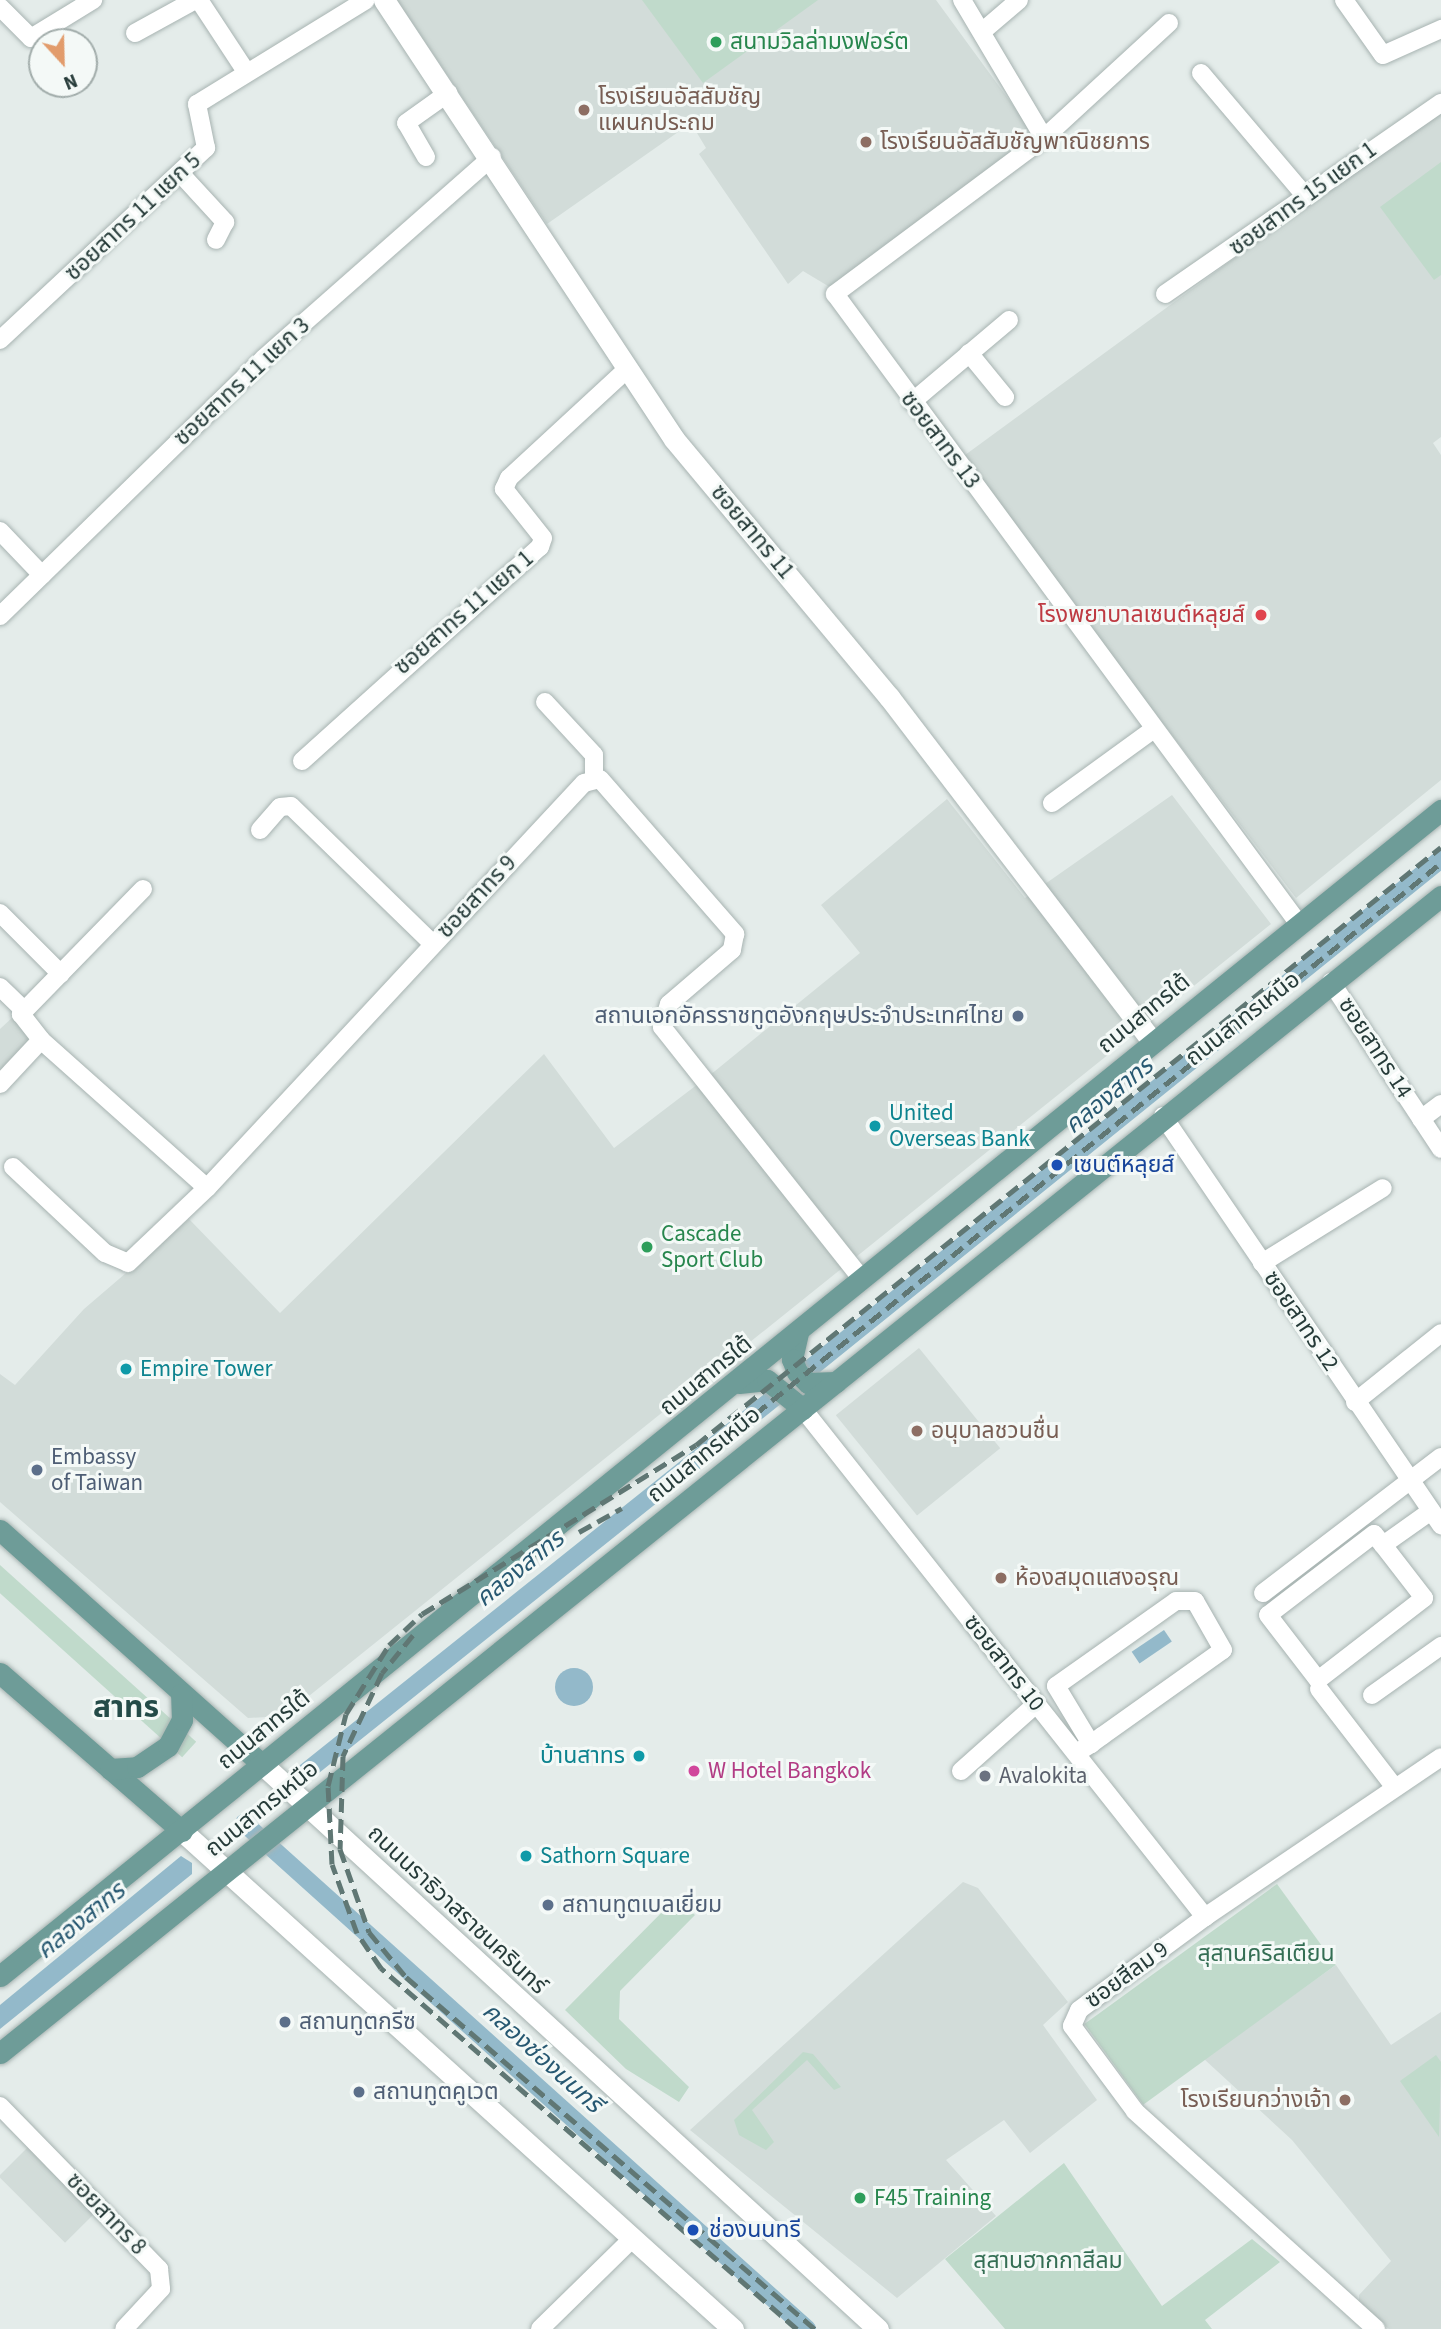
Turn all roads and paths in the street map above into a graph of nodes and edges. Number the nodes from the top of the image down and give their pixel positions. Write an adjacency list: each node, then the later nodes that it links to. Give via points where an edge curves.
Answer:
1 (93, 0): 8 (street, via 31,38)
2 (197, 0): 12 (street); 13 (street)
3 (366, 0): 13 (street, ซอยสาทร 11 แยก 5)
4 (384, 0): 15 (main road, ซอยสาทร 11)
5 (962, 0): 11 (street)
6 (1019, 0): 11 (street)
7 (1344, 0): 10 (street, via 1384,55)
8 (0, 7)
9 (1169, 23): 17 (street)
10 (1441, 29)
11 (984, 30): 17 (street)
12 (135, 33)
13 (247, 73): 20 (street, ซอยสาทร 11 แยก 5, via 197,104 194,113 209,144)
14 (1201, 73): 21 (street)
15 (448, 93): 18 (street, via 406,123); 19 (main road, ซอยสาทร 11)
16 (1441, 103): 21 (street, ซอยสาทร 15 แยก 1)
17 (1044, 138): 29 (street, ซอยสาทร 13, via 835,292)
18 (425, 157)
19 (492, 157): 27 (main road, ซอยสาทร 11); 31 (street, ซอยสาทร 11 แยก 3, via 264,358)
20 (180, 173): 22 (street, via 225,222); 25 (street, ซอยสาทร 11 แยก 5)
21 (1306, 197): 23 (street, ซอยสาทร 15 แยก 1)
22 (216, 240)
23 (1165, 294)
24 (1009, 320): 26 (street)
25 (0, 340)
26 (969, 354): 28 (street); 29 (street)
27 (627, 369): 35 (street, ซอยสาทร 11 แยก 1, via 509,478 504,489 543,538 540,547); 50 (main road, ซอยสาทร 11, via 674,439 889,697)
28 (1005, 397)
29 (912, 402): 34 (street, ซอยสาทร 13)
30 (0, 531): 31 (street)
31 (42, 575): 32 (street, ซอยสาทร 11 แยก 3)
32 (0, 616)
33 (545, 702): 36 (street, via 594,755)
34 (1154, 729): 37 (street); 43 (street, ซอยสาทร 13)
35 (302, 761)
36 (594, 777): 44 (street, ซอยสาทร 9); 60 (street, via 735,934 732,950 669,1004 662,1027)
37 (1052, 803)
38 (1441, 810): 43 (main road, ถนนสาทรใต้)
39 (260, 830): 44 (street, via 280,807 291,806)
40 (143, 889): 45 (street)
41 (1441, 896): 46 (main road, ถนนสาทรเหนือ)
42 (0, 913): 45 (street)
43 (1299, 924): 50 (main road, ถนนสาทรใต้)
44 (433, 944): 57 (street, ซอยสาทร 9)
45 (61, 974): 48 (street)
46 (1331, 982): 53 (main road, ถนนสาทรเหนือ); 54 (street, ซอยสาทร 14)
47 (0, 987): 48 (street)
48 (23, 1009): 49 (street)
49 (41, 1040): 51 (street); 57 (street)
50 (1152, 1041): 60 (main road, ถนนสาทรใต้)
51 (0, 1084)
52 (1441, 1104): 54 (street)
53 (1163, 1116): 59 (street, ซอยสาทร 12); 63 (main road, ถนนสาทรเหนือ)
54 (1421, 1119): 55 (street, ซอยสาทร 14)
55 (1441, 1149)
56 (13, 1167): 57 (street, ซอยสาทร 9, via 105,1254 128,1263)
57 (207, 1188)
58 (1383, 1188): 59 (street)
59 (1262, 1263): 65 (street, ซอยสาทร 12)
60 (863, 1279): 61 (main road, ถนนสาทรใต้)
61 (798, 1333): 63 (main road, via 792,1359 797,1372 815,1385); 64 (main road, ถนนสาทรใต้)
62 (1441, 1333): 65 (street)
63 (836, 1382): 66 (main road, ถนนสาทรเหนือ)
64 (739, 1383): 66 (main road, via 767,1380); 81 (main road, ถนนสาทรใต้)
65 (1355, 1402): 68 (street, ซอยสาทร 12)
66 (803, 1409): 78 (street, ซอยสาทร 10); 85 (main road, ถนนสาทรเหนือ)
67 (1441, 1457): 68 (street)
68 (1410, 1482): 69 (street, ซอยสาทร 12); 72 (street)
69 (1436, 1518): 71 (street)
70 (0, 1530): 76 (main road, ถนนนราธิวาสราชนครินทร์)
71 (1383, 1545): 71 (street, via 1424,1598 1318,1680 1268,1615 1374,1534)
72 (1263, 1593)
73 (1441, 1646): 77 (street)
74 (0, 1673): 82 (main road)
75 (1319, 1689): 84 (street)
76 (181, 1694): 81 (main road, ถนนนราธิวาสราชนครินทร์); 82 (main road, via 182,1720 168,1746 137,1767)
77 (1372, 1695)
78 (1035, 1705): 79 (street, ซอยสาทร 10); 83 (street)
79 (1085, 1748): 79 (street, via 1056,1686 1176,1601 1195,1601 1223,1650); 88 (street, ซอยสาทร 10)
80 (1441, 1757): 84 (street, ซอยสีลม 9)
81 (262, 1764): 85 (main road, ถนนนราธิวาสราชนครินทร์); 86 (main road, ถนนสาทรใต้)
82 (110, 1769): 86 (main road)
83 (961, 1771)
84 (1392, 1785): 88 (street, ซอยสีลม 9)
85 (309, 1805): 87 (main road, ถนนสาทรเหนือ); 96 (main road, ถนนนราธิวาสราชนครินทร์)
86 (182, 1831): 87 (main road); 89 (main road, ถนนสาทรใต้)
87 (226, 1873): 90 (main road, ถนนสาทรเหนือ); 92 (main road)
88 (1205, 1917): 97 (street, ซอยสีลม 9, via 1079,2010 1073,2035 1135,2111)
89 (0, 1976)
90 (0, 2053)
91 (0, 2106): 93 (street, ซอยสาทร 8, via 159,2269 160,2289)
92 (631, 2240): 94 (street); 95 (main road)
93 (124, 2329)
94 (540, 2329)
95 (733, 2329)
96 (878, 2329)
97 (1376, 2329)

